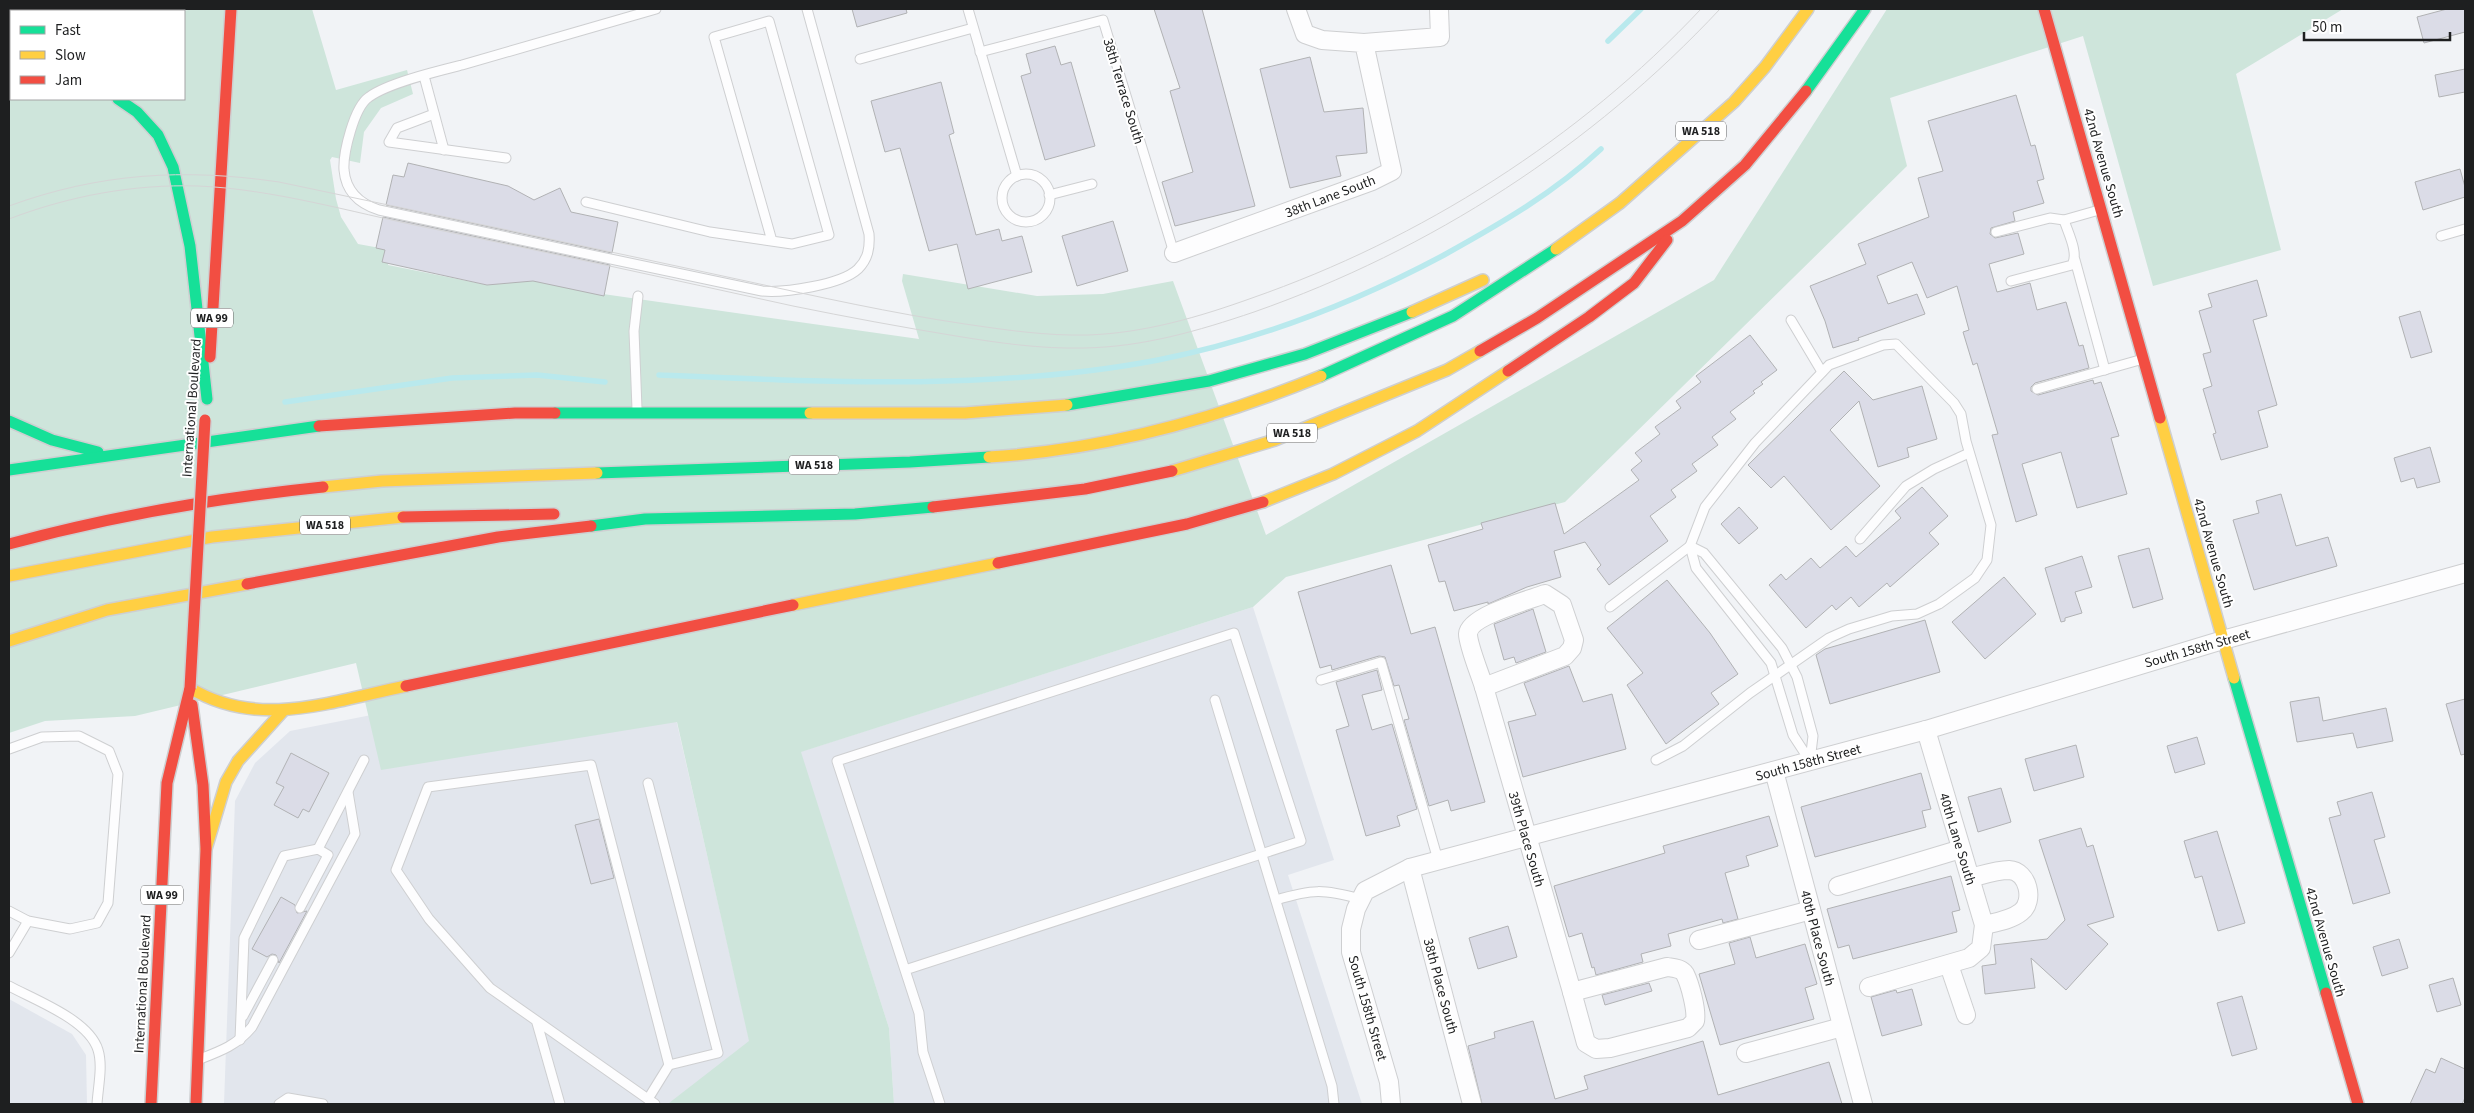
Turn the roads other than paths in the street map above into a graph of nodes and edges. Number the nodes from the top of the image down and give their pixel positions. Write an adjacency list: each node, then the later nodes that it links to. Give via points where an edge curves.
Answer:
1 (231, 9): 40 (main road, International Boulevard / WA 99)
2 (656, 9): 14 (lane)
3 (807, 9): 14 (lane, via 870,244 864,262 851,275 794,291 762,291 379,210 361,202 348,187 344,168 355,113 369,96)
4 (968, 9): 10 (lane)
5 (1296, 9): 11 (street, via 1305,34 1322,40)
6 (1439, 9): 11 (street, via 1440,37)
7 (1808, 9): 28 (main road, WA 518, via 1734,102 1620,204)
8 (1865, 9): 25 (main road, WA 518, via 1805,93 1745,165)
9 (2044, 9): 23 (main road, 42nd Avenue South)
10 (973, 28): 12 (lane); 13 (lane)
11 (1364, 43): 31 (street, 38th Lane South, via 1392,171)
12 (980, 52): 19 (lane); 31 (lane, 38th Terrace South, via 1103,20)
13 (860, 59)
14 (424, 76): 16 (lane)
15 (119, 100): 40 (main road, via 137,112 158,135 173,166 190,246)
16 (434, 114): 17 (lane); 17 (lane, via 398,128 389,142)
17 (444, 150): 18 (lane)
18 (506, 158)
19 (1017, 176): 21 (lane, via 1036,177 1043,182); 21 (lane, via 1008,181 1003,190 1004,209 1010,216 1026,222 1034,220 1043,215)
20 (1092, 184): 21 (lane)
21 (1049, 195)
22 (586, 202): 30 (lane, via 710,232)
23 (2101, 209): 24 (lane); 36 (main road, 42nd Avenue South)
24 (2064, 220): 27 (lane, via 2050,218); 32 (lane)
25 (1682, 221): 46 (main road, WA 518, via 1537,318 1447,370 1275,440 1174,471 1084,489 945,506 855,514); 61 (main road, via 1634,283 1589,317 1417,431 1334,474 1264,502 1187,524)
26 (2465, 230): 29 (lane)
27 (1996, 232)
28 (1577, 235): 41 (main road, via 1421,309 1305,354 1209,381 1084,404 965,413); 48 (main road, WA 518, via 1453,316 1359,360 1219,412 1115,440 1018,455 910,462 382,481 163,508)
29 (2441, 236)
30 (772, 241): 30 (lane, via 714,37 769,21 829,236 792,244)
31 (1174, 253)
32 (2075, 260): 33 (lane, via 2072,265); 37 (lane)
33 (2012, 281)
34 (638, 296): 41 (lane, via 634,331)
35 (1790, 320): 38 (lane)
36 (2143, 359): 37 (lane); 53 (main road, 42nd Avenue South)
37 (2105, 370): 39 (lane)
38 (1822, 372): 43 (lane, via 1829,365 1883,345 1896,344 1954,403 1963,420); 49 (lane, via 1754,443 1705,508)
39 (2037, 389)
40 (207, 399): 59 (main road, International Boulevard / WA 99, bridge)
41 (638, 412): 44 (main road, via 515,413 327,425)
42 (9, 420): 44 (main road, via 36,435 69,447)
43 (1969, 453): 47 (lane, via 1906,486); 55 (lane, via 1991,525 1987,560 1975,578 1939,604 1917,614 1892,616 1829,638)
44 (116, 456): 45 (main road)
45 (9, 470)
46 (645, 519): 51 (main road, WA 518, via 572,515 373,519 212,537); 54 (main road, via 498,537 107,610)
47 (1860, 539)
48 (9, 544)
49 (1690, 546): 52 (lane); 55 (lane, via 1704,553 1782,648); 56 (lane, via 1696,568 1771,663)
50 (2465, 573): 53 (street, South 158th Street)
51 (9, 576)
52 (1610, 608)
53 (2223, 640): 62 (street, South 158th Street); 114 (main road, 42nd Avenue South)
54 (9, 641)
55 (1791, 666): 56 (lane); 66 (lane, via 1813,736)
56 (1775, 676): 65 (lane, via 1683,746); 66 (lane, via 1793,735)
57 (1321, 680): 75 (lane, via 1381,662)
58 (1484, 687): 58 (street, 39th Place South, via 1468,634 1471,626 1481,618 1545,594 1554,598 1562,605 1574,640 1572,648 1565,656); 70 (street, 39th Place South)
59 (190, 688): 61 (main road, via 225,706); 71 (main road, International Boulevard / WA 99, via 203,785); 104 (main road, International Boulevard / WA 99, via 167,783)
60 (1215, 700): 74 (lane)
61 (283, 711): 71 (main road, via 238,760 226,782)
62 (1926, 730): 66 (street, South 158th Street); 73 (street, 40th Lane South)
63 (9, 749): 84 (lane, via 42,737 79,736 109,751 118,774 108,903 97,924 70,930)
64 (364, 760): 69 (lane)
65 (1656, 760)
66 (1810, 761): 67 (street, South 158th Street)
67 (1774, 771): 70 (street, South 158th Street); 82 (street, 40th Place South)
68 (648, 783): 101 (lane, via 718,1053)
69 (348, 792): 72 (lane); 98 (lane, via 355,834 252,1027)
70 (1527, 837): 75 (street, South 158th Street); 93 (street, 39th Place South)
71 (206, 849): 100 (main road, International Boulevard / WA 99)
72 (318, 849): 81 (lane, via 328,856); 95 (lane, via 284,856 244,938)
73 (1961, 849): 77 (street, 40th Lane South); 78 (street)
74 (1262, 854): 80 (lane); 90 (lane); 90 (lane, via 1301,841 1234,633 837,761)
75 (1438, 860): 76 (street, South 158th Street)
76 (1410, 868): 79 (street, South 158th Street, via 1365,890); 112 (street, 38th Place South)
77 (1970, 878): 85 (street, 40th Lane South); 85 (street, via 2010,870 2021,876 2028,887 2029,900 2023,911 2012,918)
78 (1838, 886)
79 (1360, 899): 80 (lane, via 1329,890 1316,890); 111 (street, South 158th Street, via 1351,929 1351,952 1389,1082)
80 (1276, 900): 110 (lane, via 1332,1086)
81 (300, 908)
82 (1811, 910): 86 (street); 97 (street, 40th Place South)
83 (9, 911): 84 (lane)
84 (28, 922): 87 (lane)
85 (1984, 925): 89 (street, 40th Lane South, via 1981,948 1969,958)
86 (1699, 940)
87 (9, 954)
88 (273, 960): 95 (lane)
89 (1949, 965): 92 (street); 94 (street)
90 (904, 970): 109 (lane, via 919,1013 923,1052)
91 (9, 986): 103 (lane, via 71,1019 94,1039 100,1068)
92 (1869, 987)
93 (1572, 992): 93 (street, 39th Place South, via 1586,1043 1596,1049 1688,1028 1695,1021 1696,1013 1684,974 1678,968 1667,967)
94 (1966, 1015)
95 (241, 1018): 98 (lane)
96 (536, 1023): 101 (lane, via 477,975 429,919 396,870 428,787 591,766); 102 (lane); 108 (lane)
97 (1842, 1027): 99 (street); 113 (street, 40th Place South)
98 (240, 1040): 100 (lane)
99 (1746, 1052)
100 (198, 1060): 105 (main road, International Boulevard / WA 99)
101 (670, 1066): 102 (lane)
102 (652, 1102)
103 (97, 1104)
104 (151, 1104)
105 (196, 1104)
106 (280, 1104): 107 (lane, via 288,1098)
107 (323, 1104)
108 (560, 1104)
109 (940, 1104)
110 (1334, 1104)
111 (1391, 1104)
112 (1472, 1104)
113 (1863, 1104)
114 (2358, 1104)

